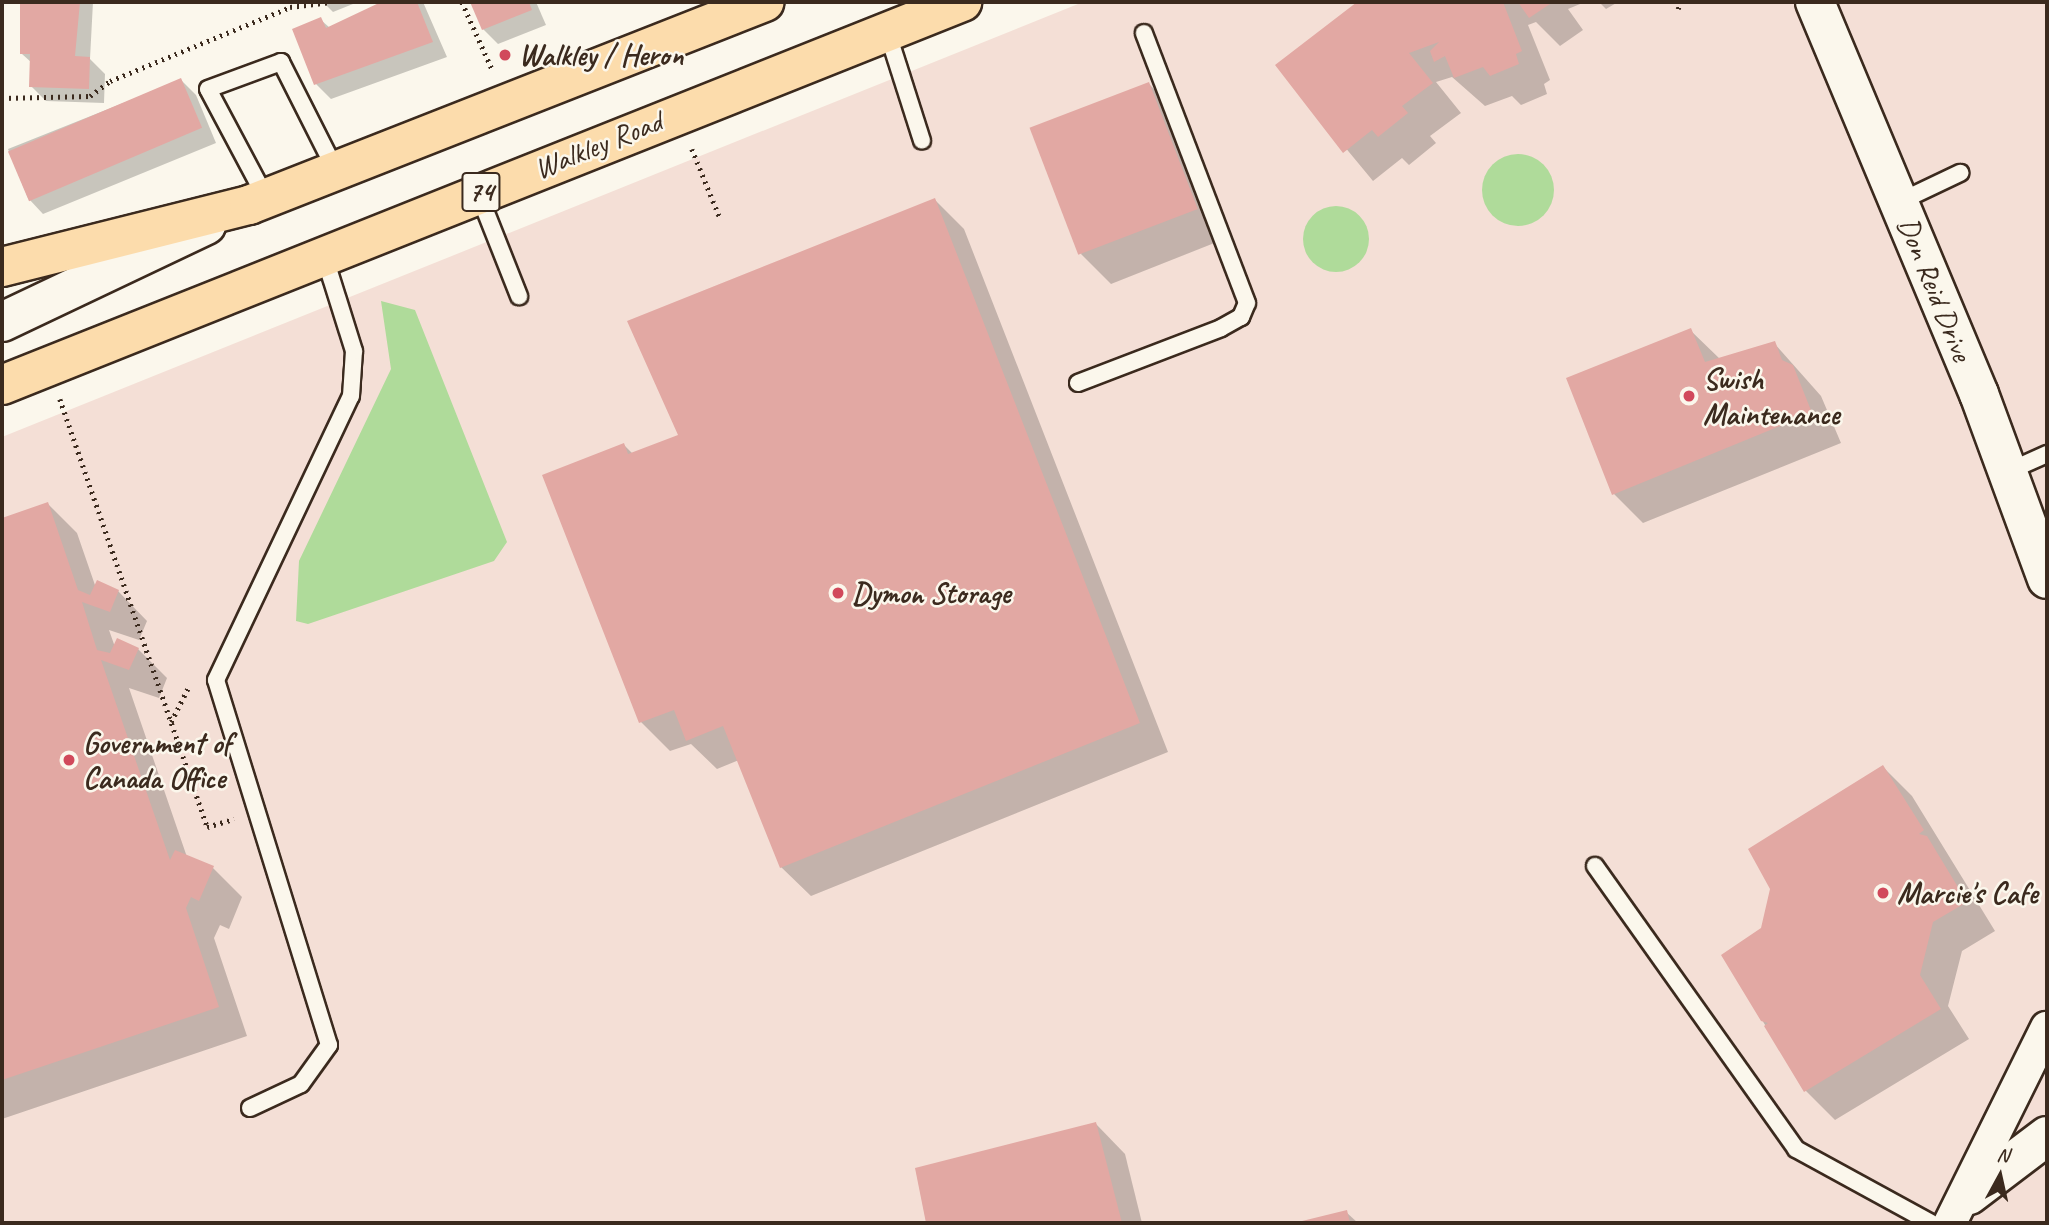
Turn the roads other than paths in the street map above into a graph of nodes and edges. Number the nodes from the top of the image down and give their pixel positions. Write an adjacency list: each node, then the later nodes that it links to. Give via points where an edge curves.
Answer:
1 (765, 2): 7 (main road, 74)
2 (962, 2): 4 (main road, Walkley Road / 74)
3 (1815, 2): 11 (street, Don Reid Drive)
4 (887, 31): 6 (lane); 9 (main road, Walkley Road / 74)
5 (1144, 33): 16 (lane, via 1247,303 1241,317 1221,328)
6 (922, 141)
7 (335, 169): 10 (main road, 74); 10 (lane, via 281,62 208,89)
8 (1960, 173): 11 (lane)
9 (478, 193): 12 (main road, Walkley Road / 74); 14 (lane)
10 (257, 201): 13 (main road); 15 (street, 74)
11 (1899, 202): 19 (street, Don Reid Drive)
12 (324, 255): 17 (main road, Walkley Road / 74); 23 (lane, via 354,351 351,396 216,680 328,1045 319,1067 301,1084)
13 (2, 267)
14 (519, 296)
15 (2, 322)
16 (1078, 383)
17 (2, 385)
18 (2047, 454): 19 (lane)
19 (2009, 471): 20 (street, Don Reid Drive)
20 (2047, 579)
21 (1595, 866): 25 (lane, via 1796,1149)
22 (2047, 1028): 25 (street)
23 (250, 1108)
24 (2047, 1136): 25 (street)
25 (1953, 1216)

